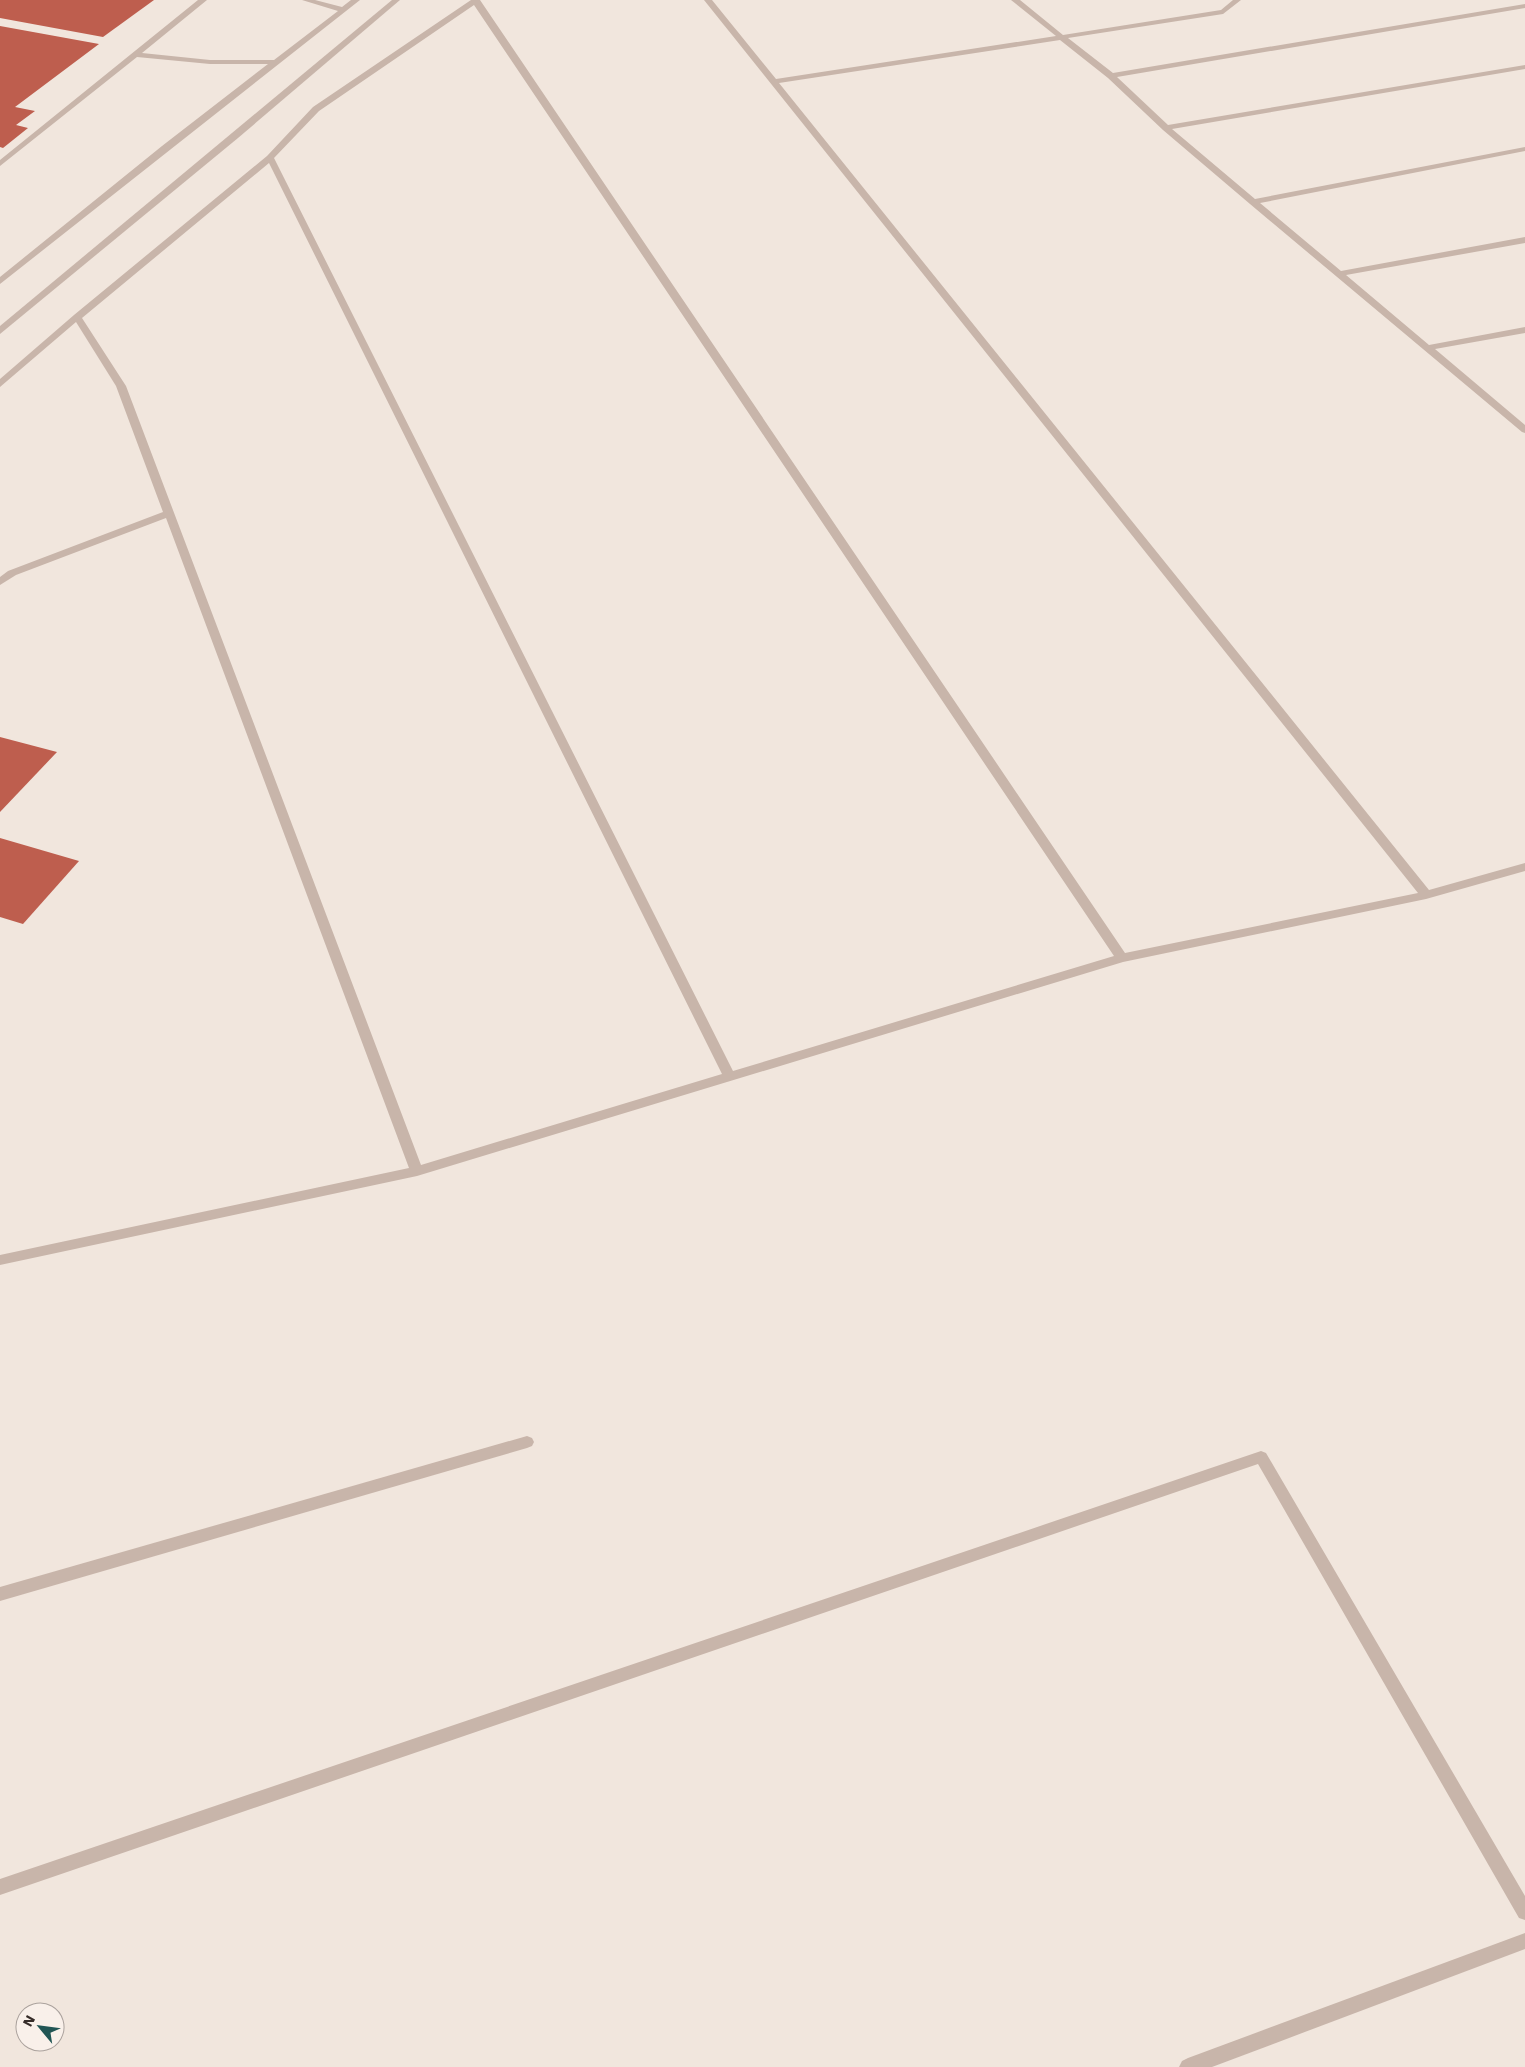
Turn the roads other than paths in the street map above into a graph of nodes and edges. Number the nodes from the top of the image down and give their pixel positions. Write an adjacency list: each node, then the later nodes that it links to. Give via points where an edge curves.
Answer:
1 (203, 0): 12 (street)
2 (306, 0): 10 (street)
3 (356, 0): 10 (street)
4 (396, 0): 27 (street)
5 (476, 0): 19 (street, via 316,109); 35 (street)
6 (708, 0): 16 (street)
7 (1015, 0): 11 (street)
8 (1237, 0): 11 (street, via 1223,12)
9 (1525, 6): 15 (street)
10 (344, 10): 13 (street)
11 (1062, 37): 15 (street); 16 (street)
12 (135, 55): 13 (street, via 210,62); 20 (street)
13 (275, 62): 24 (street)
14 (1525, 67): 17 (street)
15 (1111, 76): 17 (street)
16 (773, 82): 34 (street)
17 (1166, 128): 21 (street)
18 (1525, 149): 21 (street)
19 (270, 158): 25 (street); 36 (street)
20 (0, 164)
21 (1253, 202): 23 (street)
22 (1525, 240): 23 (street)
23 (1339, 274): 28 (street)
24 (0, 280)
25 (77, 317): 29 (street); 31 (street, via 121,386)
26 (1525, 330): 28 (street)
27 (0, 331)
28 (1427, 348): 30 (street)
29 (0, 384)
30 (1525, 430)
31 (169, 513): 32 (street, via 12,573); 37 (street)
32 (0, 582)
33 (1525, 867): 34 (street)
34 (1426, 895): 35 (street)
35 (1122, 958): 36 (street)
36 (730, 1077): 37 (street)
37 (417, 1171): 38 (street)
38 (0, 1260)
39 (527, 1442): 40 (street)
40 (0, 1594)
41 (0, 1887): 42 (street, via 1261,1456)
42 (1525, 1912)
43 (1525, 1941): 44 (street)
44 (1188, 2067)

